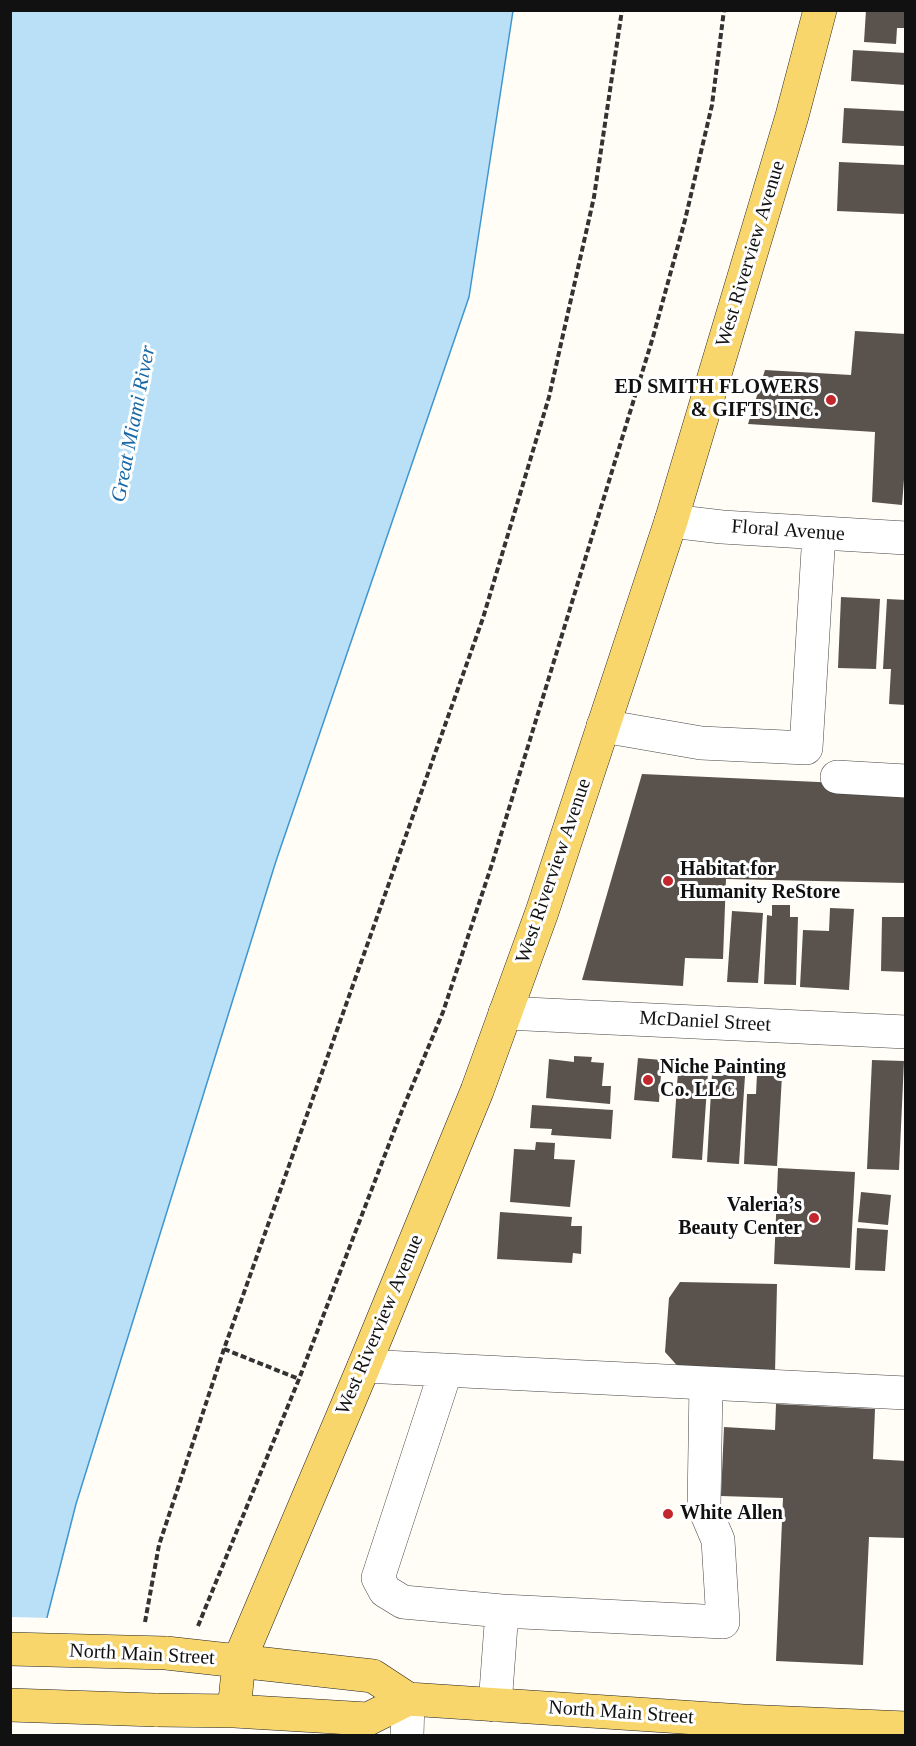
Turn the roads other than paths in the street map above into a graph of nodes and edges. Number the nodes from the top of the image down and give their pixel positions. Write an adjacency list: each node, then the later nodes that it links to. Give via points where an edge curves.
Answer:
1 (820, 10): 2 (main road, West Riverview Avenue)
2 (671, 521): 3 (street, Floral Avenue); 5 (main road, West Riverview Avenue)
3 (819, 533): 4 (street, Floral Avenue); 5 (street, via 806,748 700,743)
4 (906, 538)
5 (603, 726): 8 (main road, West Riverview Avenue)
6 (837, 777): 7 (street)
7 (906, 781)
8 (505, 1013): 9 (street, McDaniel Street); 10 (main road, West Riverview Avenue)
9 (906, 1032)
10 (364, 1366): 11 (street); 16 (main road, West Riverview Avenue)
11 (446, 1370): 12 (street); 14 (street, via 378,1578 385,1591 403,1602)
12 (706, 1383): 13 (street); 14 (street, via 704,1507 718,1539 723,1622)
13 (906, 1394)
14 (502, 1611): 19 (street)
15 (10, 1649): 16 (main road, North Main Street, bridge, via 166,1653)
16 (239, 1660): 17 (main road, North Main Street, via 373,1676); 20 (main road, West Riverview Avenue)
17 (408, 1700): 19 (main road, North Main Street); 20 (main road, North Main Street, via 368,1719); 23 (street)
18 (10, 1705): 20 (main road, North Main Street, bridge)
19 (495, 1705): 21 (main road, North Main Street)
20 (234, 1711)
21 (743, 1728): 22 (main road, North Main Street)
22 (906, 1728)
23 (406, 1736)

